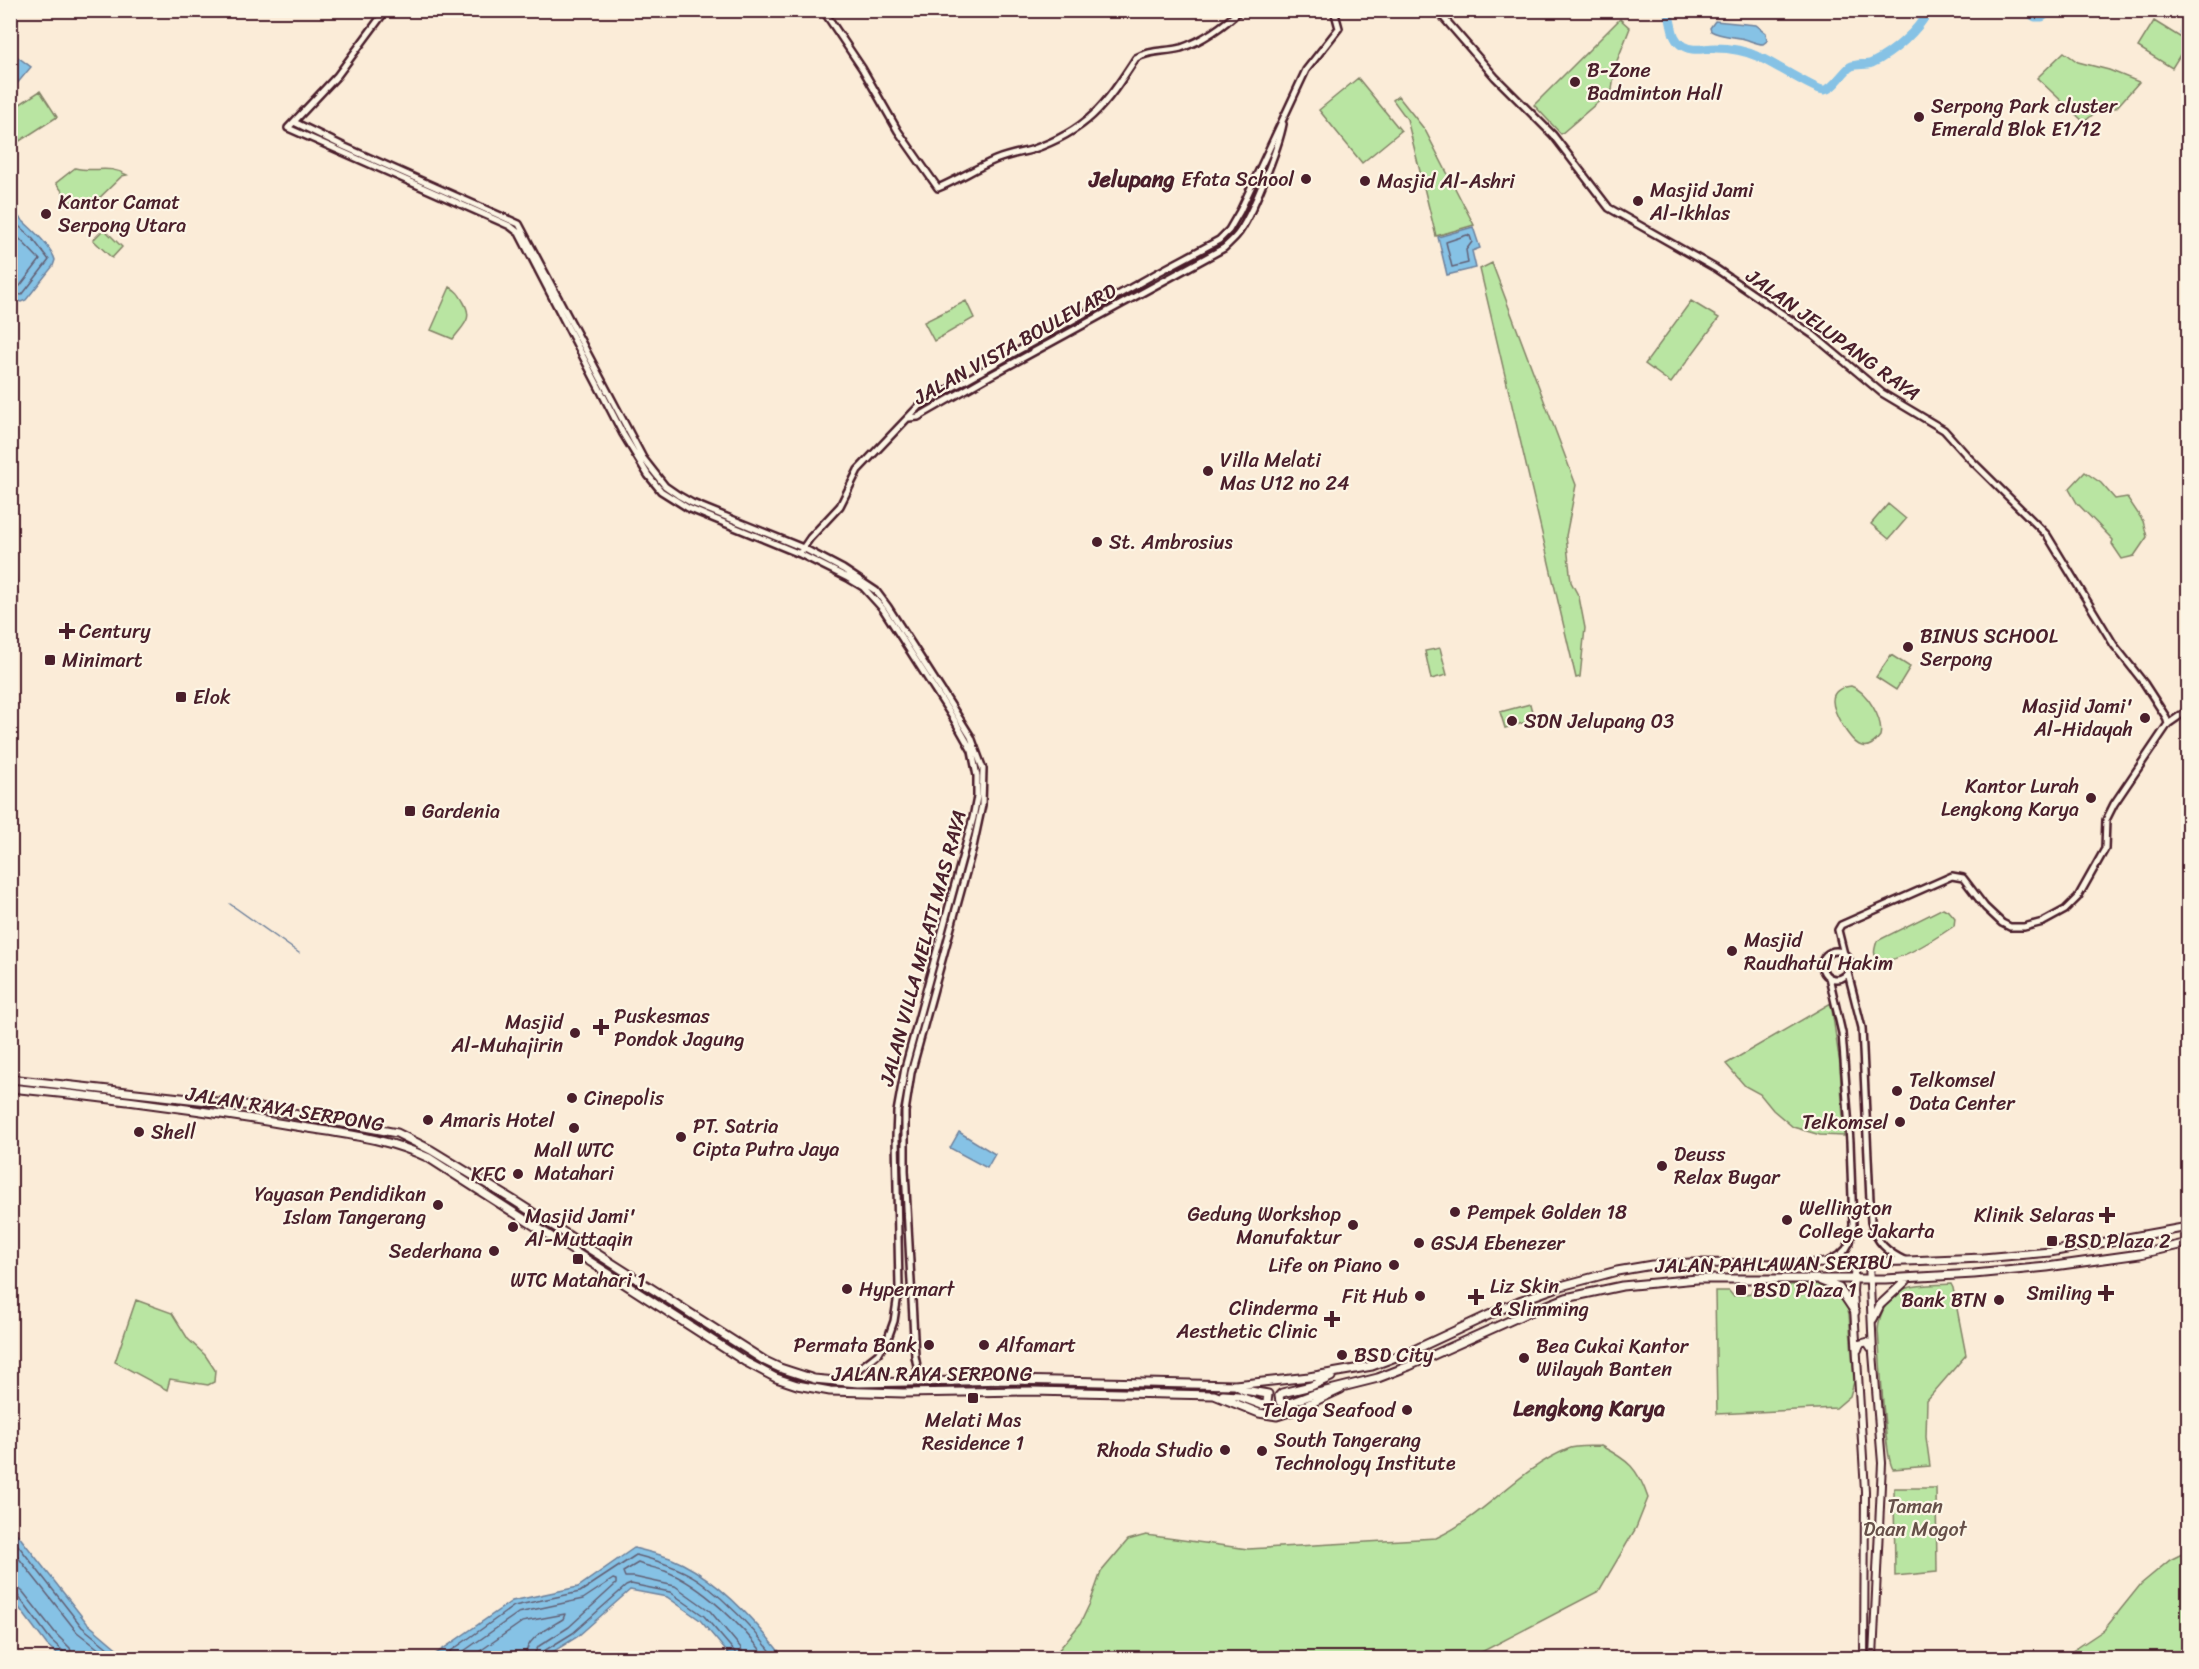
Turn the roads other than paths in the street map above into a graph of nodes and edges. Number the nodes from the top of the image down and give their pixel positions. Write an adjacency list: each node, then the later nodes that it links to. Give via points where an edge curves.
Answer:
1 (386, 10): 6 (street, via 337,76)
2 (823, 10): 3 (street, via 938,188 995,160 1040,146 1079,127 1107,102 1136,58 1195,41)
3 (1240, 10)
4 (1334, 10): 7 (street, JALAN VISTA BOULEVARD, via 1340,28 1313,58)
5 (1437, 10): 18 (street, JALAN JELUPANG RAYA, via 1495,77 1553,135 1610,208 1715,268 1813,334 1895,402 1944,430 2047,535)
6 (294, 122): 8 (street, JALAN VILLA MELATI MAS RAYA); 8 (street, JALAN VILLA MELATI MAS RAYA, via 288,128)
7 (1283, 122): 9 (street, JALAN VISTA BOULEVARD); 10 (street, JALAN VISTA BOULEVARD, via 1280,140)
8 (342, 149): 14 (street, JALAN VILLA MELATI MAS RAYA, via 511,223 648,475 667,495 688,508)
9 (1229, 230): 10 (street); 11 (street, JALAN VISTA BOULEVARD)
10 (1238, 234): 12 (street, JALAN VISTA BOULEVARD)
11 (1219, 240): 12 (street); 13 (street, JALAN VISTA BOULEVARD, via 919,406)
12 (1220, 250): 13 (street, JALAN VISTA BOULEVARD, via 918,417)
13 (909, 418): 14 (street, via 858,470 840,506)
14 (802, 551): 19 (street, JALAN VILLA MELATI MAS RAYA, via 863,587 886,612 972,751)
15 (10, 564): 16 (street, via 14,594)
16 (10, 622)
17 (2188, 710): 18 (street)
18 (2168, 724): 20 (street, via 2114,804 2106,820 2105,849 2078,897 2065,910 2043,922 2010,927 1991,913 1963,878 1952,876 1841,925 1838,930)
19 (979, 804): 46 (street, JALAN VILLA MELATI MAS RAYA, via 901,1085 896,1124 899,1288 894,1321 878,1354); 47 (street, JALAN VILLA MELATI MAS RAYA, via 973,847 911,1072 905,1112 915,1356 918,1371)
20 (1844, 954): 21 (street, via 1849,960); 22 (street, via 1831,952 1825,958 1823,969)
21 (1848, 973): 22 (street, via 1842,978); 34 (street, via 1862,1028 1871,1222 1884,1247)
22 (1829, 977): 31 (street, via 1842,1033 1853,1225 1846,1248)
23 (10, 1079): 25 (main road, JALAN RAYA SERPONG)
24 (10, 1088): 26 (main road, JALAN RAYA SERPONG)
25 (271, 1110): 26 (main road); 27 (main road, JALAN RAYA SERPONG, via 397,1133)
26 (268, 1120): 28 (main road, JALAN RAYA SERPONG, via 401,1145)
27 (466, 1171): 28 (main road); 39 (main road, JALAN RAYA SERPONG)
28 (460, 1179): 41 (main road, JALAN RAYA SERPONG)
29 (2188, 1227): 34 (main road, JALAN PAHLAWAN SERIBU, via 2044,1252)
30 (2188, 1243): 36 (main road, JALAN PAHLAWAN SERIBU, via 2047,1267)
31 (1825, 1262): 32 (main road, JALAN PAHLAWAN SERIBU); 45 (main road, JALAN PAHLAWAN SERIBU, via 1691,1263 1608,1273 1520,1301 1389,1360)
32 (1855, 1262): 33 (main road, JALAN PAHLAWAN SERIBU); 37 (main road)
33 (1869, 1262): 34 (main road, JALAN PAHLAWAN SERIBU); 38 (main road)
34 (1907, 1262)
35 (1807, 1278): 37 (main road, JALAN PAHLAWAN SERIBU); 40 (main road, via 1839,1288); 49 (main road, JALAN PAHLAWAN SERIBU, via 1697,1279 1592,1291 1527,1313 1409,1366)
36 (1909, 1278): 38 (main road, JALAN PAHLAWAN SERIBU); 42 (main road, via 1880,1305)
37 (1853, 1279): 38 (main road, JALAN PAHLAWAN SERIBU); 40 (main road)
38 (1872, 1279): 42 (main road)
39 (683, 1307): 41 (main road); 46 (main road, JALAN RAYA SERPONG, via 780,1368 814,1379)
40 (1855, 1312): 43 (main road)
41 (676, 1318): 50 (main road, JALAN RAYA SERPONG, via 760,1370 809,1388 848,1392)
42 (1873, 1318): 44 (main road)
43 (1857, 1353): 44 (main road, via 1860,1344 1867,1341); 51 (main road, via 1865,1491)
44 (1873, 1353): 52 (main road, via 1882,1463)
45 (1338, 1373): 48 (main road, JALAN RAYA SERPONG); 49 (main road, via 1311,1386 1282,1393 1279,1399 1287,1404)
46 (842, 1382): 47 (main road, JALAN RAYA SERPONG)
47 (927, 1382): 48 (main road, JALAN RAYA SERPONG)
48 (1235, 1385): 50 (main road, via 1268,1394 1267,1402 1262,1405 1238,1396)
49 (1341, 1389): 50 (main road, JALAN RAYA SERPONG, via 1277,1416)
50 (1215, 1395)
51 (1864, 1659)
52 (1874, 1659)

